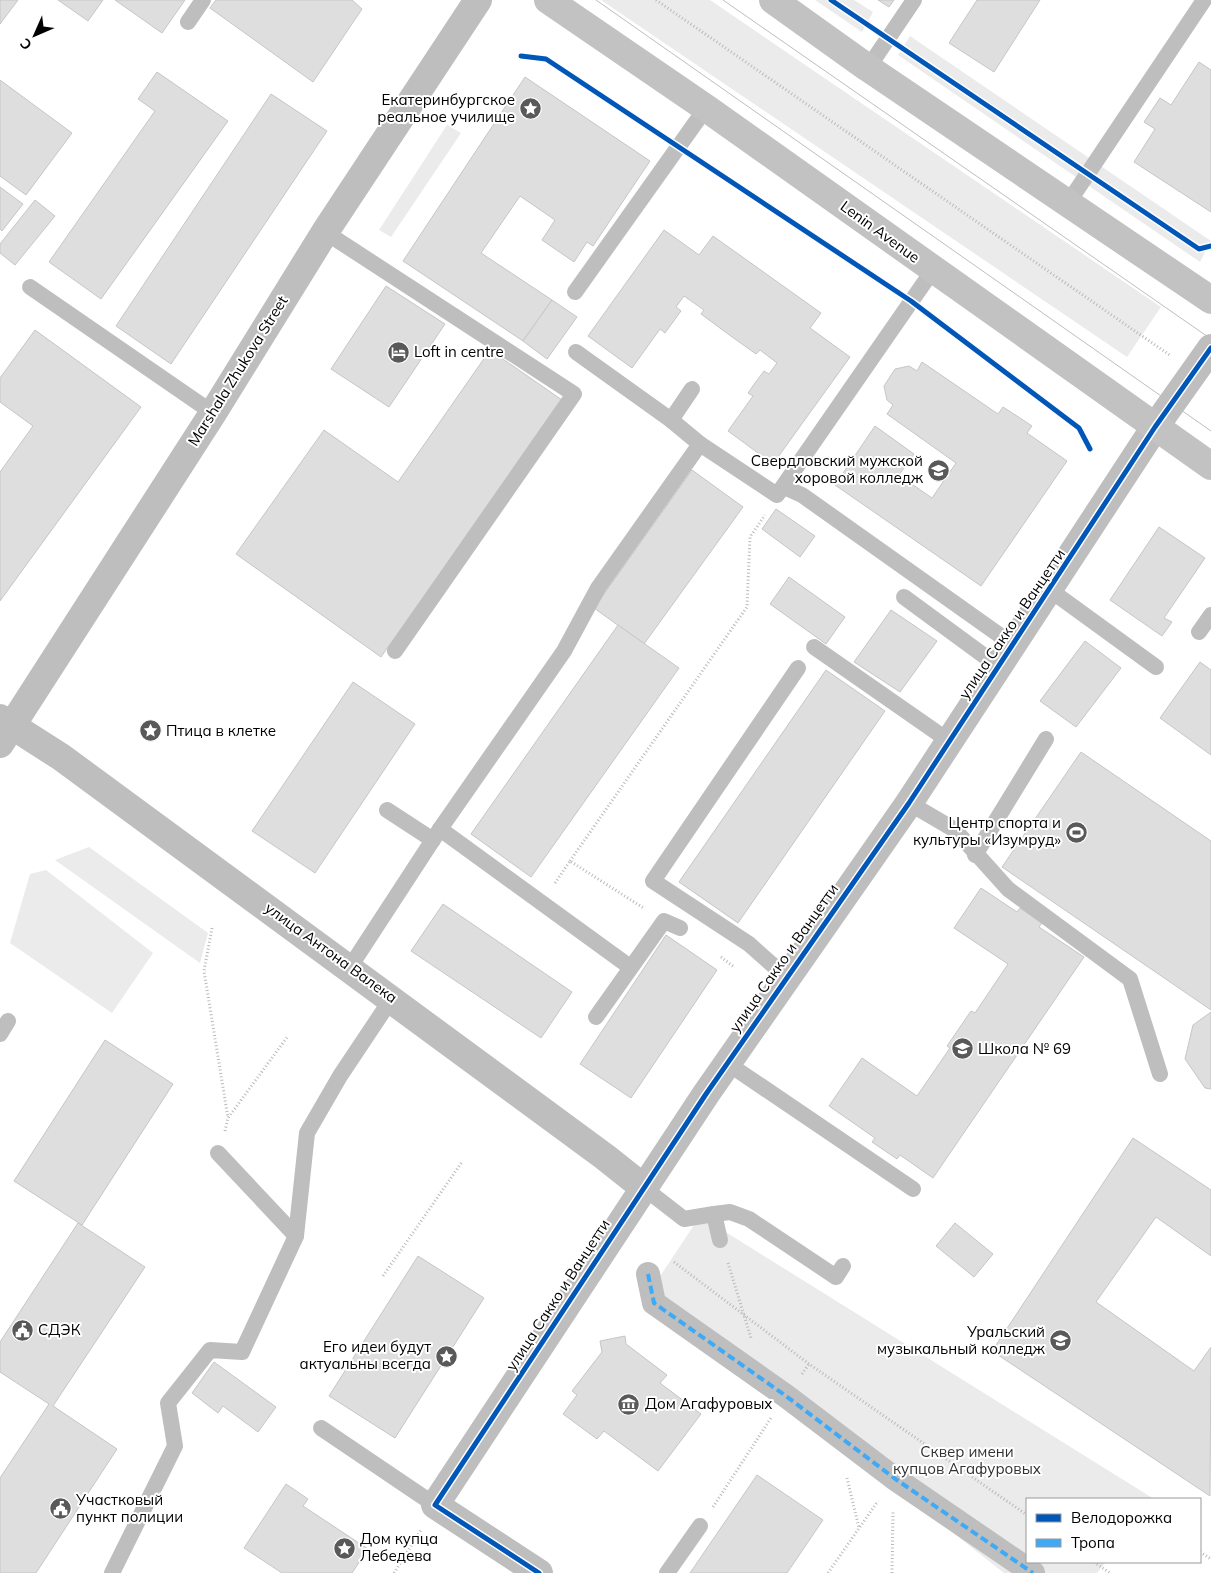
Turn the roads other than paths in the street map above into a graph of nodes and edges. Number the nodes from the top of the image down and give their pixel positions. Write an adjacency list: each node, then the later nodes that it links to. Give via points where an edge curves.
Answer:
1 (203, 0): 7 (lane)
2 (478, 0): 11 (street, Marshala Zhukova Street)
3 (548, 0): 9 (main road, Lenin Avenue)
4 (772, 0): 8 (main road)
5 (914, 0): 8 (lane)
6 (1204, 0): 10 (lane)
7 (188, 22)
8 (868, 68): 10 (main road)
9 (706, 108): 12 (main road, Lenin Avenue); 14 (lane)
10 (1068, 203): 15 (main road)
11 (325, 232): 19 (street, Marshala Zhukova Street); 30 (lane, via 574,394)
12 (933, 270): 21 (main road, Lenin Avenue); 24 (lane)
13 (30, 287): 19 (lane)
14 (575, 292)
15 (1211, 300)
16 (1211, 348): 21 (street, улица Сакко и Ванцетти)
17 (576, 352): 20 (lane)
18 (692, 389): 20 (lane)
19 (213, 413): 34 (street, Marshala Zhukova Street)
20 (671, 420): 22 (lane)
21 (1155, 427): 23 (main road, Lenin Avenue); 25 (street, улица Сакко и Ванцетти)
22 (700, 444): 24 (lane); 39 (lane, via 598,588 564,651)
23 (1211, 466)
24 (781, 491): 31 (lane, via 802,495)
25 (1050, 590): 31 (street, улица Сакко и Ванцетти); 32 (lane)
26 (904, 597): 31 (lane)
27 (1211, 615): 28 (lane)
28 (1199, 632)
29 (814, 646): 36 (lane)
30 (395, 650)
31 (1005, 655): 36 (street, улица Сакко и Ванцетти)
32 (1156, 667)
33 (798, 668): 44 (lane, via 653,881 749,944)
34 (4, 729): 43 (street, улица Антона Валека, via 61,757)
35 (1046, 739): 40 (lane)
36 (949, 741): 37 (street, улица Сакко и Ванцетти)
37 (909, 803): 40 (lane, via 955,830); 44 (street, улица Сакко и Ванцетти)
38 (387, 810): 39 (lane)
39 (436, 834): 42 (lane); 43 (lane)
40 (975, 855): 48 (lane, via 1008,889 1130,979)
41 (680, 928): 42 (lane, via 664,921)
42 (630, 967): 46 (lane)
43 (350, 968): 45 (street, улица Антона Валека)
44 (786, 977): 47 (street, улица Сакко и Ванцетти)
45 (392, 998): 50 (street, улица Антона Валека); 53 (lane, via 307,1133)
46 (596, 1017)
47 (727, 1063): 50 (street, улица Сакко и Ванцетти); 51 (lane)
48 (1160, 1074)
49 (218, 1153): 53 (lane)
50 (644, 1188): 52 (lane, via 684,1219); 58 (street, улица Сакко и Ванцетти)
51 (913, 1189)
52 (714, 1214): 54 (lane); 55 (lane, via 730,1212 749,1219 836,1276)
53 (296, 1236): 60 (lane, via 242,1352 210,1350 168,1403 175,1446)
54 (720, 1240)
55 (843, 1266)
56 (648, 1274): 63 (street, via 654,1303 786,1396 894,1478)
57 (321, 1428): 58 (lane)
58 (435, 1505): 61 (street)
59 (700, 1526): 62 (lane)
60 (112, 1573)
61 (539, 1573)
62 (667, 1573)
63 (1033, 1573)

